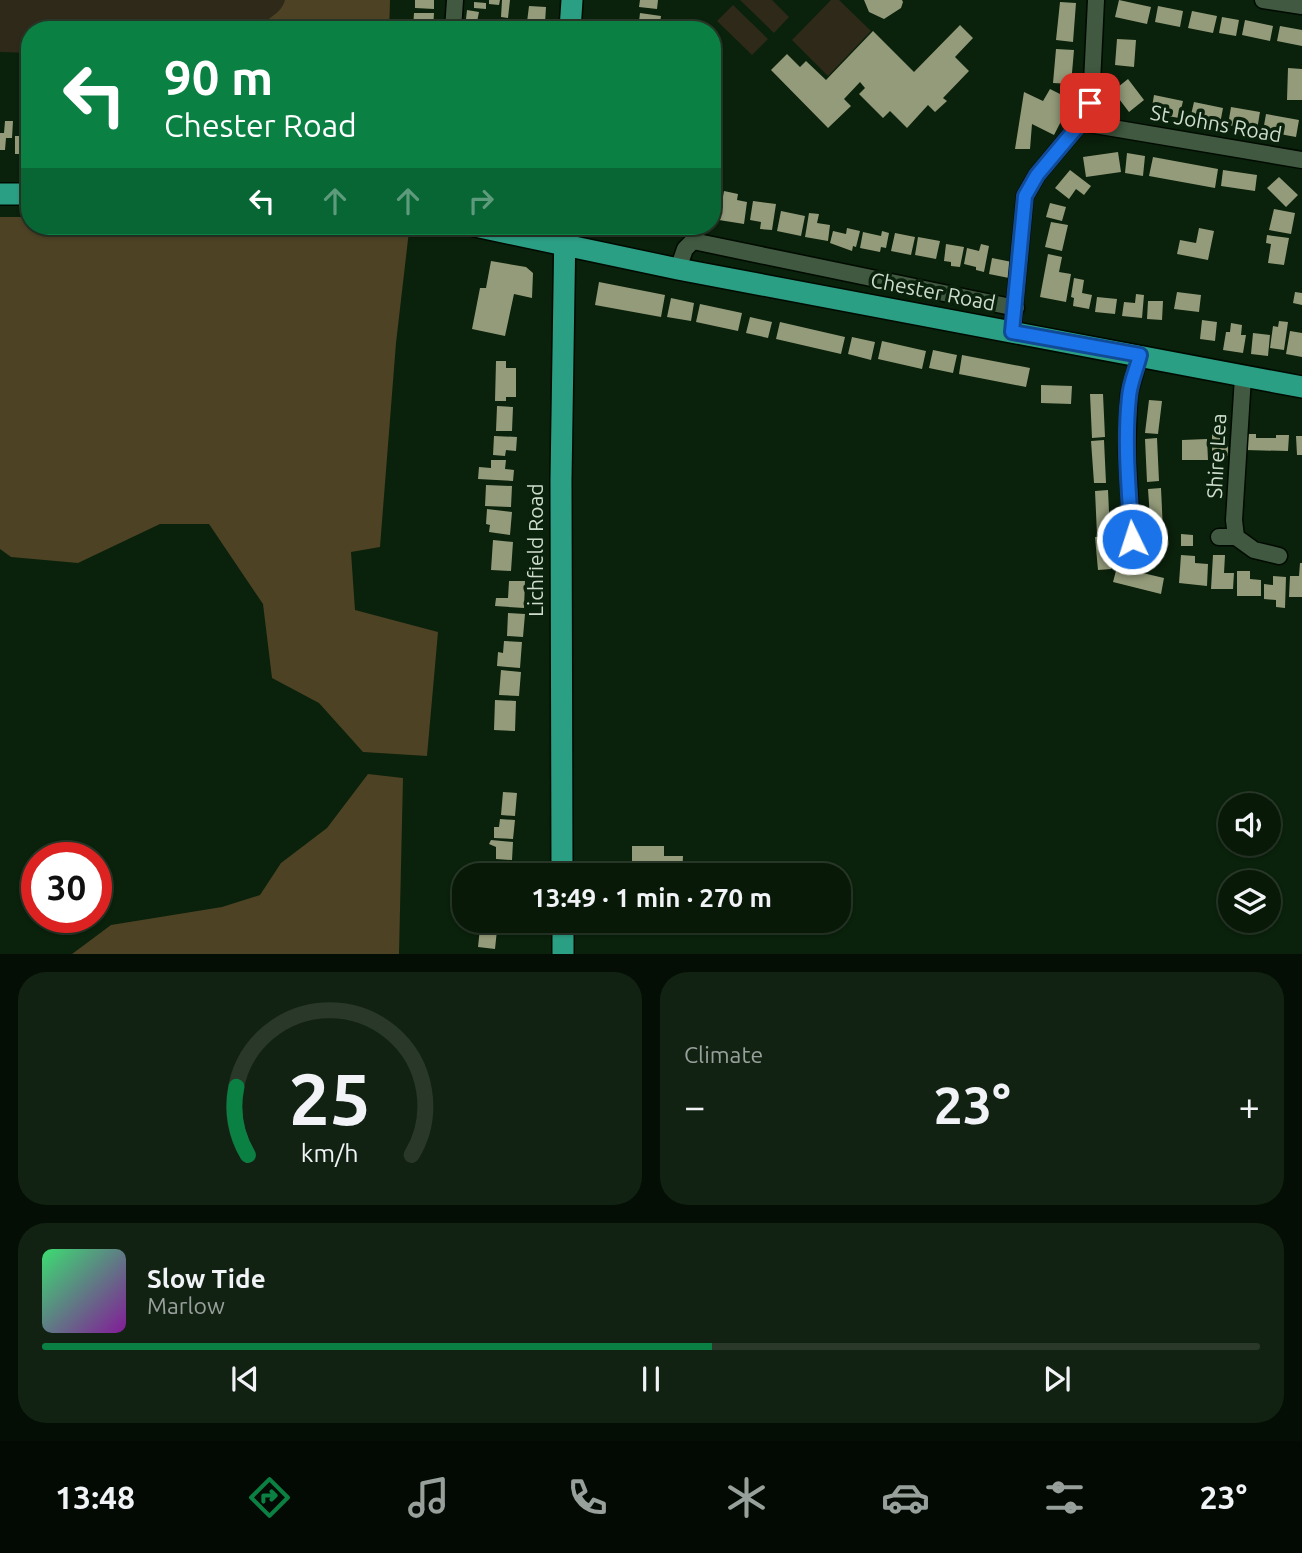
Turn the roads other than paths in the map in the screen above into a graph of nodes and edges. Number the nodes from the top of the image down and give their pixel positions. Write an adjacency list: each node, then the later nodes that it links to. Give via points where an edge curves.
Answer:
1 (455, 0): 6 (street)
2 (572, 0): 7 (highway)
3 (1096, 0): 8 (street, via 1090,103)
4 (1263, 0): 5 (street)
5 (1302, 6)
6 (454, 21)
7 (571, 21)
8 (1083, 120): 9 (street, St Johns Road); 14 (street, via 1025,196)
9 (1302, 160)
10 (0, 194): 11 (highway)
11 (21, 194)
12 (565, 235): 13 (highway, Chester Road); 23 (highway, Lichfield Road)
13 (678, 269): 14 (street, Chester Road, via 685,248 693,241); 15 (highway, Chester Road)
14 (1016, 308): 15 (street)
15 (1012, 332): 16 (highway, Chester Road)
16 (1140, 355): 17 (highway, Chester Road); 21 (street, via 1128,406 1132,539)
17 (1243, 377): 18 (highway, Chester Road); 20 (street, Shire Lea)
18 (1302, 387)
19 (1219, 537): 20 (street)
20 (1236, 537): 22 (street, via 1254,550)
21 (1156, 540)
22 (1279, 556)
23 (562, 863)
24 (562, 933): 25 (highway)
25 (563, 954)

